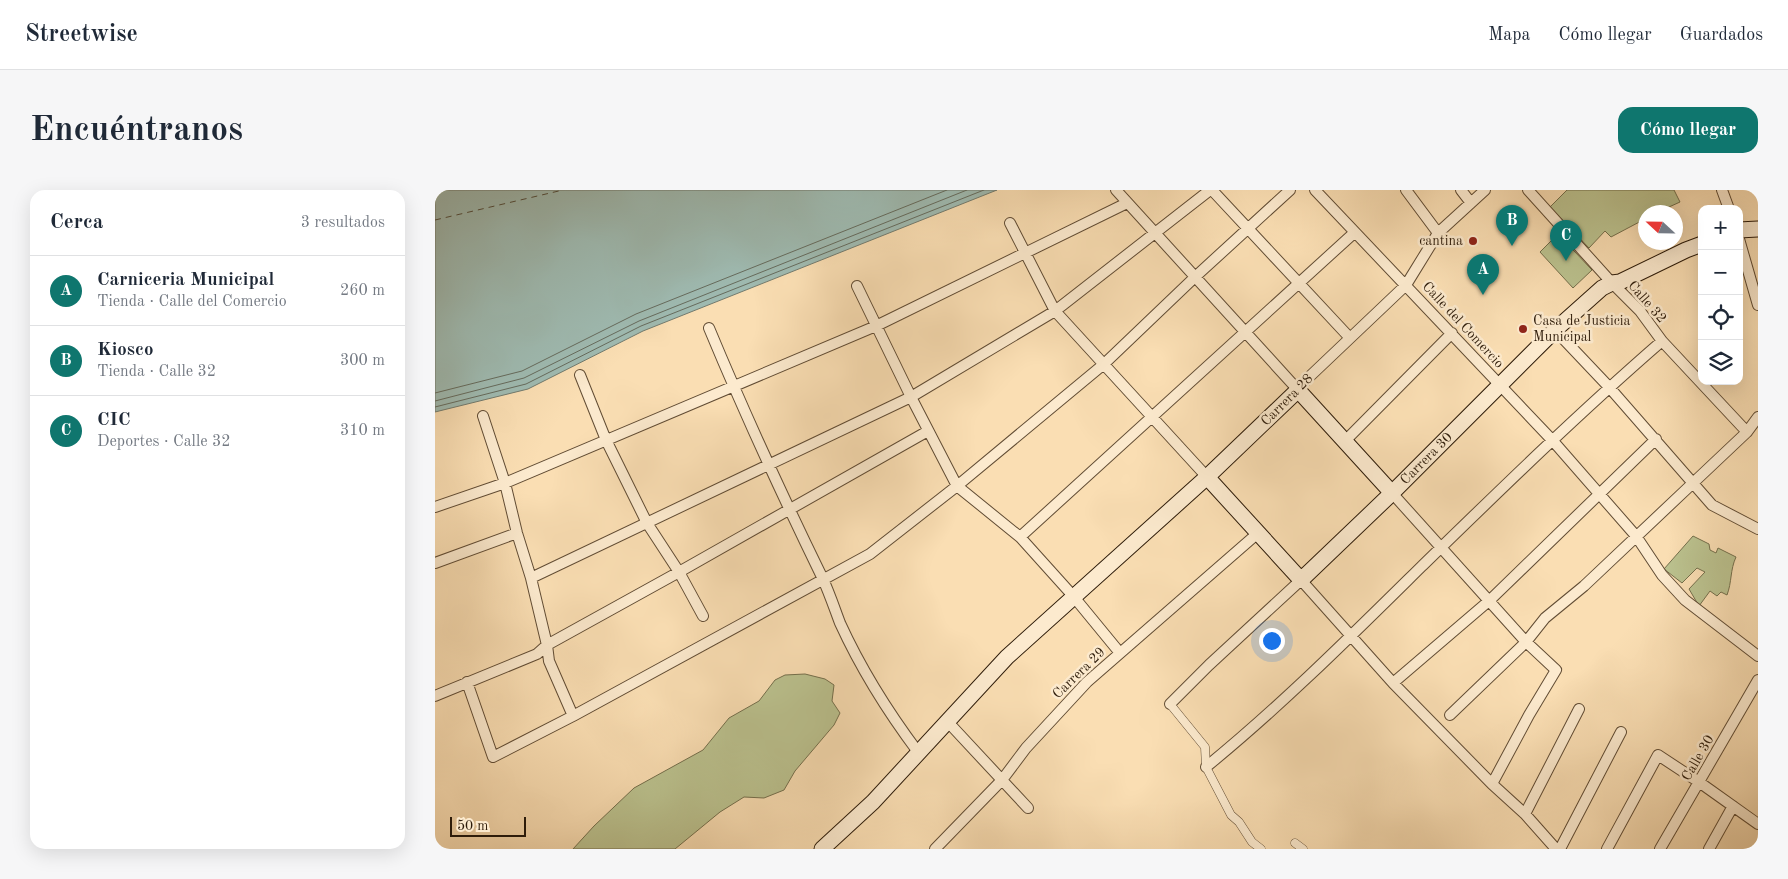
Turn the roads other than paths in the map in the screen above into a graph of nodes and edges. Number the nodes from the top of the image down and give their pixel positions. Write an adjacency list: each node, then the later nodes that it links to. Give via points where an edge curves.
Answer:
1 (1116, 190): 11 (street)
2 (1211, 190): 14 (street); 17 (street)
3 (1290, 190): 14 (street)
4 (1315, 190): 18 (street, Calle del Comercio)
5 (1406, 190): 19 (street)
6 (1461, 190): 10 (street)
7 (1485, 190): 10 (street, Carrera 28)
8 (1528, 190): 25 (street, Calle 32)
9 (1722, 190): 12 (street)
10 (1471, 202): 19 (street, Carrera 28)
11 (1127, 203): 17 (street); 22 (street)
12 (1728, 205)
13 (1010, 223): 22 (street)
14 (1248, 228): 23 (street); 24 (street)
15 (1758, 229): 16 (main road)
16 (1743, 230)
17 (1155, 233): 23 (street); 29 (street)
18 (1354, 233): 24 (street); 26 (street, Calle del Comercio)
19 (1438, 233): 26 (street, Carrera 28)
20 (1698, 246): 25 (main road, Carrera 30)
21 (1742, 250): 28 (street)
22 (1025, 252): 29 (street); 30 (street)
23 (1195, 277): 33 (street); 37 (street)
24 (1299, 283): 33 (street); 35 (street)
25 (1612, 283): 32 (main road, Carrera 30, via 1602,288); 36 (street, Calle 32, via 1640,311)
26 (1406, 285): 34 (street, Calle del Comercio); 35 (street, Carrera 28)
27 (857, 286): 30 (street)
28 (1758, 305)
29 (1055, 311): 37 (street); 43 (street)
30 (876, 326): 40 (street); 43 (street)
31 (709, 328): 40 (street)
32 (1555, 330): 39 (main road, Carrera 30); 41 (street)
33 (1245, 332): 42 (street); 45 (street)
34 (1452, 333): 39 (street, Calle del Comercio); 51 (street)
35 (1350, 338): 42 (street, Carrera 28)
36 (1662, 340): 41 (street); 48 (street, Calle 32)
37 (1104, 364): 45 (street); 57 (street)
38 (580, 375): 50 (street)
39 (1499, 384): 52 (street, Calle del Comercio); 58 (main road, Carrera 30)
40 (733, 386): 50 (street); 53 (street)
41 (1609, 386): 49 (street); 52 (street)
42 (1298, 390): 51 (main road); 54 (main road, Carrera 28)
43 (911, 397): 47 (street); 53 (street)
44 (483, 416): 55 (street)
45 (1152, 417): 54 (street); 67 (street)
46 (1758, 417): 48 (street)
47 (928, 431): 57 (street); 61 (street)
48 (1747, 432): 56 (street)
49 (1656, 439): 56 (street); 59 (street)
50 (606, 440): 55 (street); 62 (street)
51 (1345, 441): 58 (main road)
52 (1553, 441): 59 (street, Calle del Comercio); 68 (street)
53 (768, 465): 61 (street); 62 (street)
54 (1207, 477): 65 (main road); 74 (main road, Carrera 28)
55 (505, 483): 60 (street); 64 (street)
56 (1693, 483): 63 (street, via 1712,505); 66 (street)
57 (957, 486): 67 (street); 72 (street, via 870,554)
58 (1392, 492): 68 (street); 73 (main road, Carrera 30)
59 (1599, 493): 66 (street, Calle del Comercio); 75 (street)
60 (435, 507)
61 (789, 510): 70 (street); 72 (street)
62 (647, 523): 70 (street); 71 (street)
63 (1758, 529)
64 (517, 532): 69 (street); 71 (street)
65 (1258, 533): 73 (main road); 80 (street, Carrera 29)
66 (1636, 536): 78 (street, via 1545,618); 81 (street, Calle del Comercio, via 1662,575 1685,600)
67 (1020, 537): 74 (street)
68 (1441, 547): 75 (street); 77 (street)
69 (435, 563)
70 (679, 572): 76 (street); 79 (street)
71 (531, 578): 79 (street)
72 (823, 579): 89 (street); 92 (street, via 851,644 891,716)
73 (1301, 580): 77 (street); 86 (street, Carrera 30)
74 (1074, 597): 80 (street); 90 (main road, Carrera 28, via 1007,657)
75 (1490, 600): 78 (street); 84 (street)
76 (703, 616)
77 (1352, 635): 84 (street); 93 (street)
78 (1525, 642): 88 (street); 96 (street, via 1556,670)
79 (547, 645): 83 (street, via 537,654); 89 (street, via 549,661)
80 (1120, 653): 94 (street, Carrera 29, via 1058,713)
81 (1758, 656)
82 (1758, 680): 95 (street, Calle 30)
83 (467, 682): 85 (street); 89 (street, via 493,757)
84 (1393, 683): 96 (street)
85 (435, 696)
86 (1170, 704): 93 (street, via 1205,747)
87 (1579, 709): 99 (street)
88 (1450, 715)
89 (573, 716)
90 (947, 721): 92 (main road, Carrera 28); 94 (street)
91 (1621, 732): 109 (street)
92 (918, 752): 103 (main road, Carrera 28)
93 (1206, 767): 101 (street, via 1231,815)
94 (1002, 780): 98 (street); 104 (street, Carrera 29)
95 (1699, 782): 97 (street); 110 (street, via 1658,756); 111 (street, Calle 30)
96 (1492, 784): 99 (street)
97 (1733, 806): 100 (street); 112 (street)
98 (1029, 808)
99 (1525, 814): 108 (street)
100 (1758, 824)
101 (1252, 842): 105 (street); 106 (street)
102 (1295, 843): 107 (street)
103 (828, 847)
104 (935, 849)
105 (1247, 849)
106 (1261, 849)
107 (1303, 849)
108 (1556, 849)
109 (1560, 849)
110 (1607, 849)
111 (1660, 849)
112 (1709, 849)

